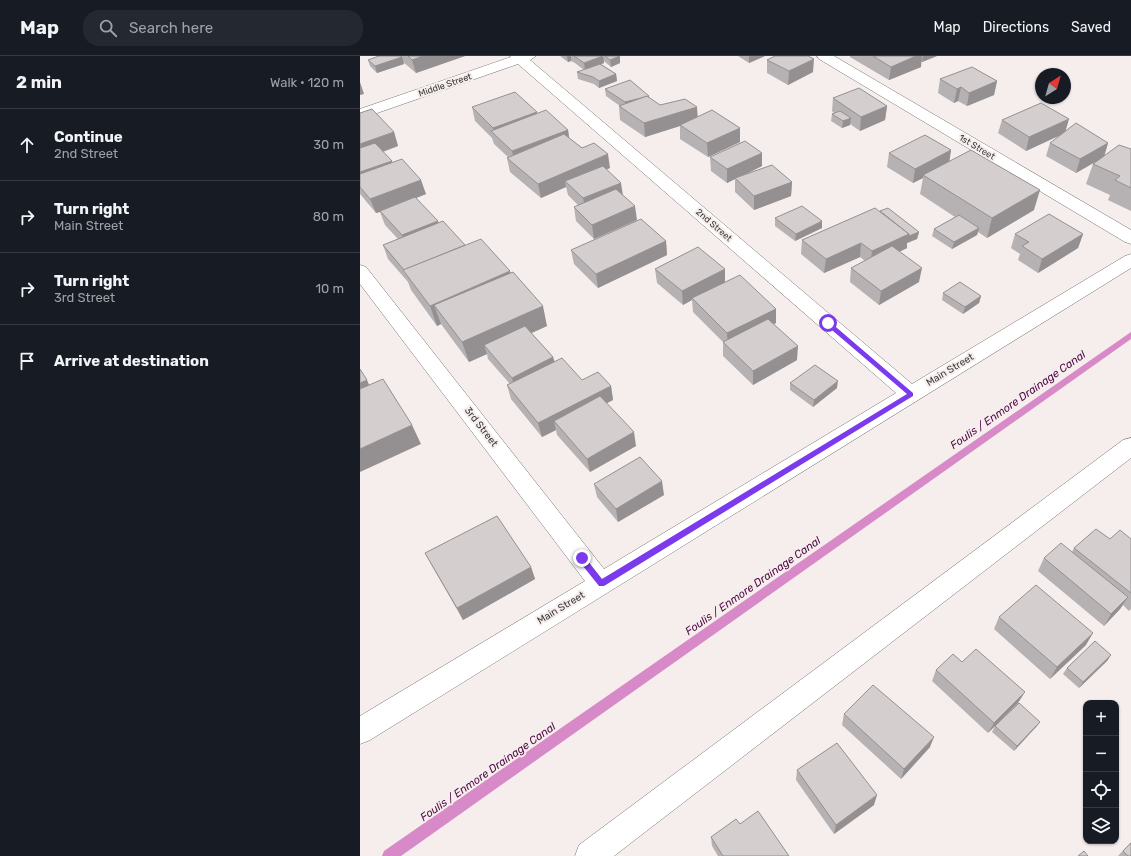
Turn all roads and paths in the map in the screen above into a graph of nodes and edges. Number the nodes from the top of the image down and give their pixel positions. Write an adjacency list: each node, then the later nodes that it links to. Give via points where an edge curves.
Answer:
1 (824, 56): 4 (street, 1st Street)
2 (523, 57): 3 (street, Middle Street); 7 (street, 2nd Street)
3 (360, 114)
4 (1131, 238)
5 (1131, 260): 7 (street, Main Street)
6 (360, 271): 9 (street, 3rd Street)
7 (911, 394): 9 (street, Main Street)
8 (1131, 446): 11 (street)
9 (601, 583): 10 (street, Main Street)
10 (360, 731)
11 (590, 856)

